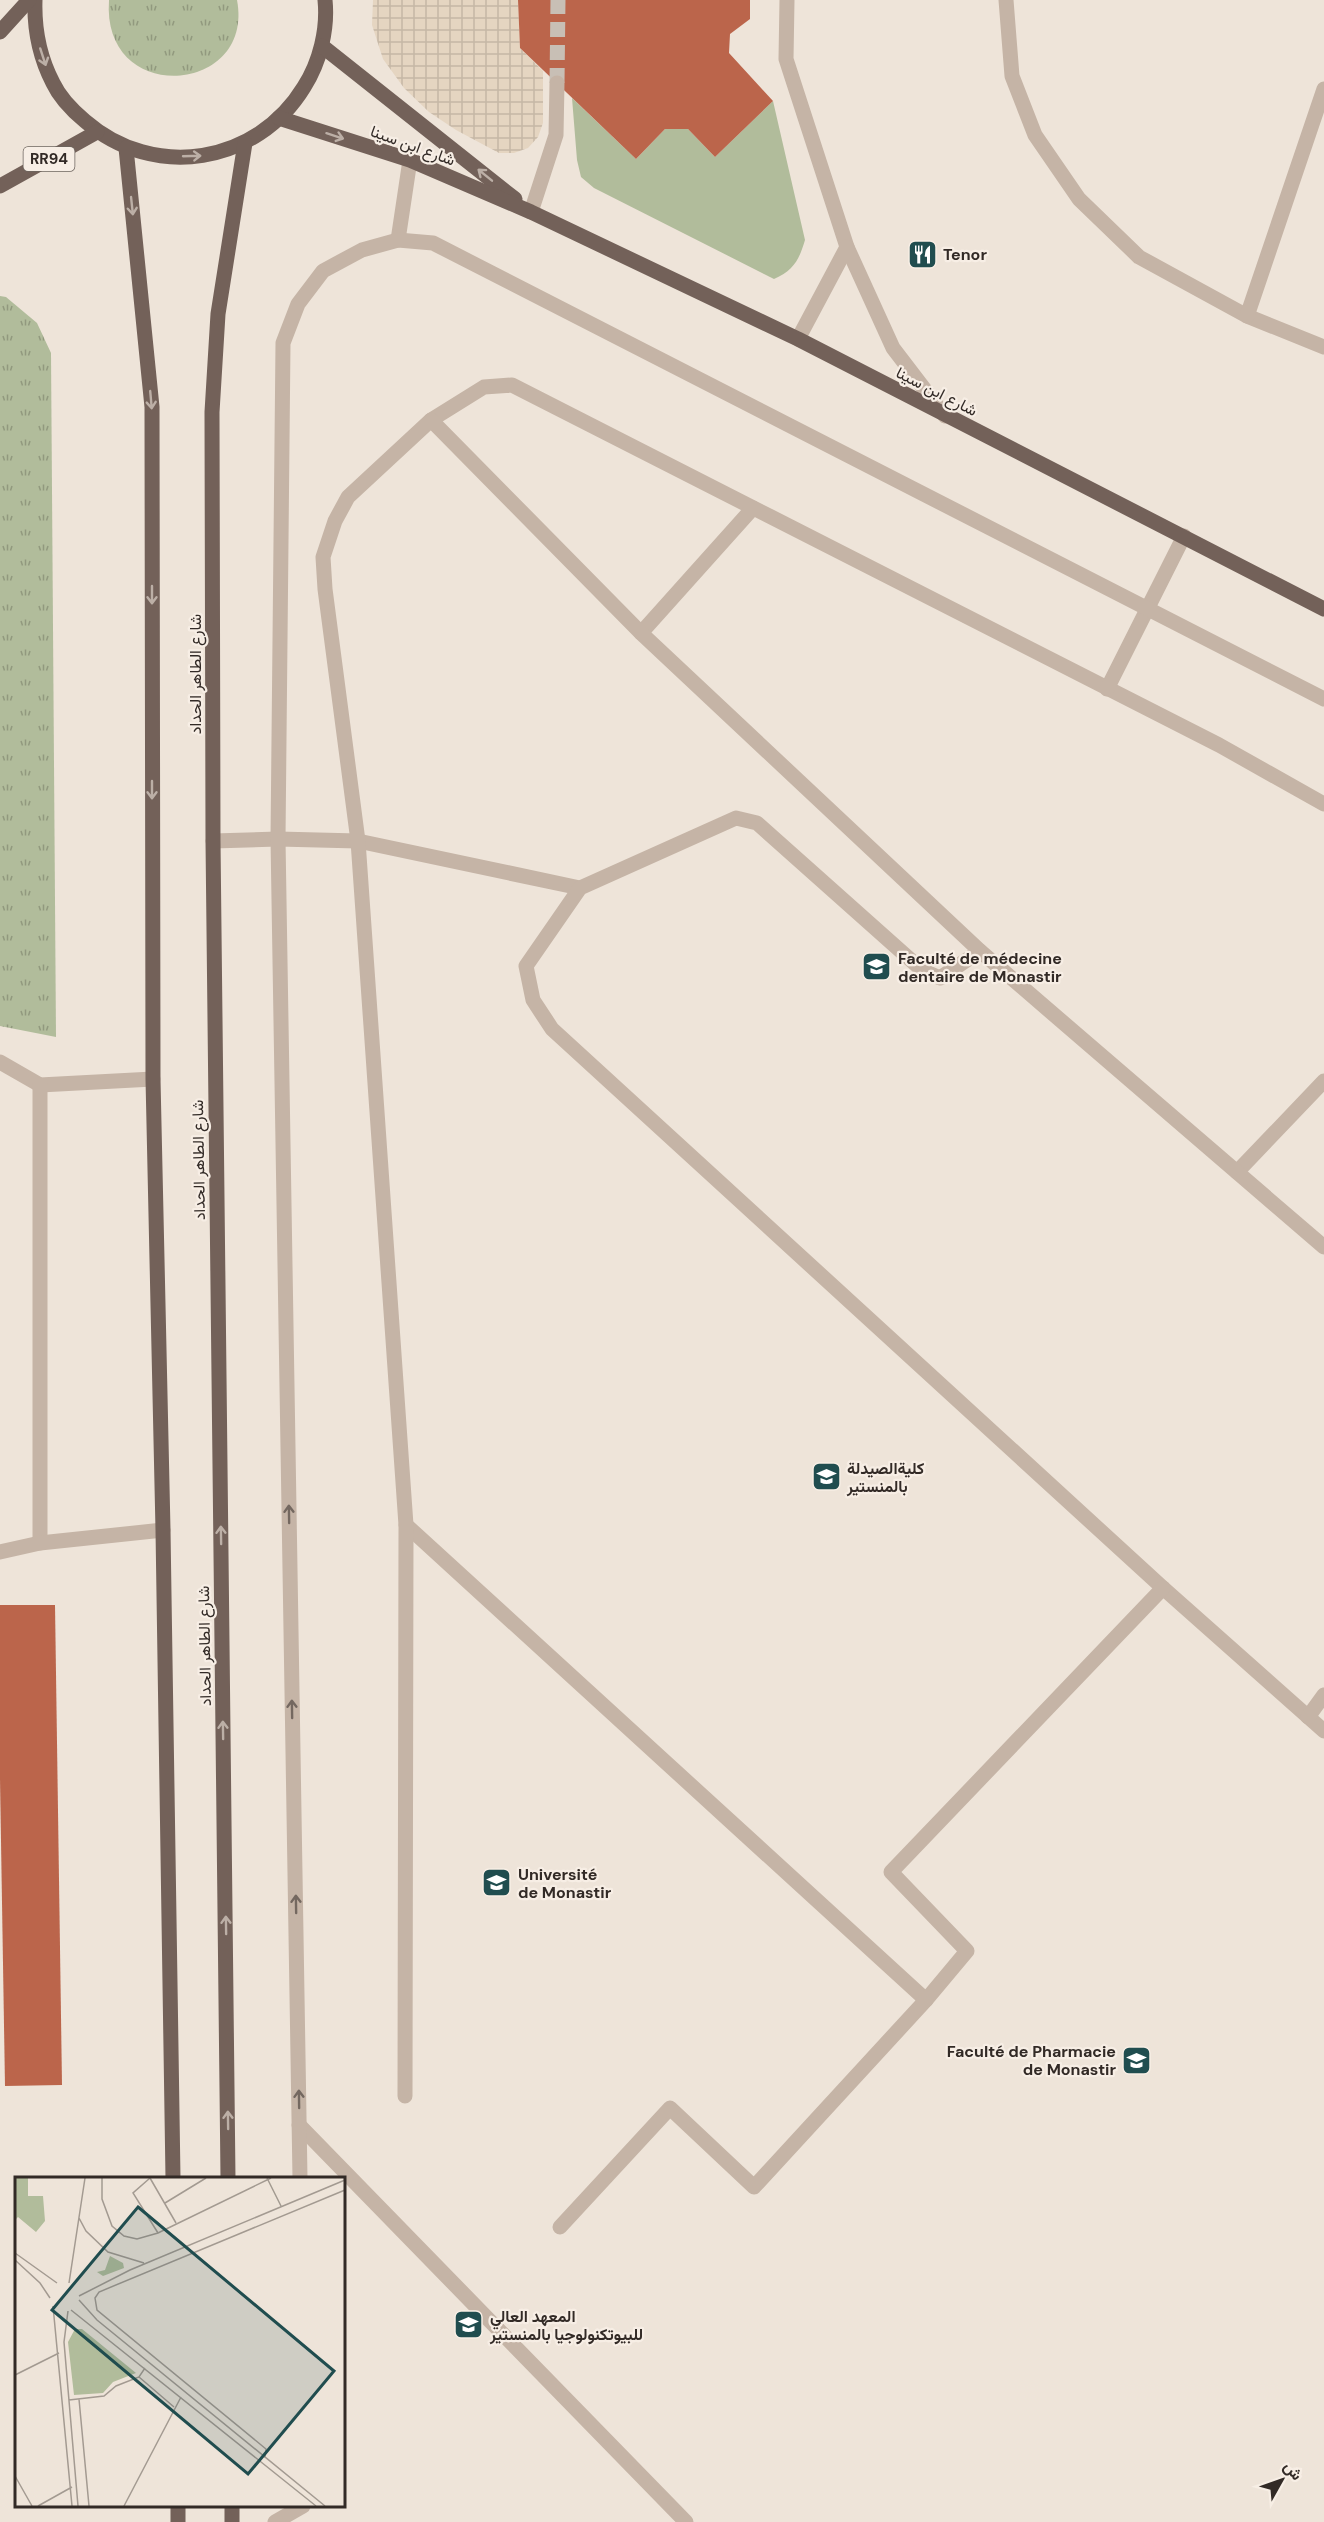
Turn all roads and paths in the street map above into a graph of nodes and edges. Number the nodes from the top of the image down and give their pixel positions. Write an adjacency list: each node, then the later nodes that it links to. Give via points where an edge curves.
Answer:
1 (29, 0): 6 (main road)
2 (35, 0): 11 (main road, one-way to 11, via 34,25 41,56 54,86 73,111)
3 (325, 0): 7 (main road)
4 (787, 0): 18 (street, via 786,59)
5 (1006, 0): 19 (street, via 1012,76 1035,135 1079,199 1139,257)
6 (0, 32)
7 (322, 46): 10 (main road, via 311,76); 16 (main road, شارع ابن سينا, one-way to 7)
8 (557, 83): 16 (street, via 556,135)
9 (1324, 89): 19 (street)
10 (279, 118): 12 (main road); 14 (main road, شارع ابن سينا, one-way to 14)
11 (98, 132): 13 (main road); 15 (main road, RR94)
12 (245, 143): 13 (main road, one-way to 12, via 166,157 207,156); 34 (main road, شارع الطاهر الحداد, via 218,314 212,412)
13 (126, 148): 38 (main road, one-way to 38, via 152,407)
14 (410, 160): 16 (main road, شارع ابن سينا); 17 (street)
15 (0, 186)
16 (531, 212): 20 (main road, شارع ابن سينا)
17 (398, 240): 26 (street, via 433,243); 32 (street, via 362,250 323,271 298,304 283,343)
18 (847, 247): 20 (street); 22 (street, via 893,348)
19 (1247, 316): 21 (street)
20 (798, 339): 22 (main road, شارع ابن سينا)
21 (1324, 347)
22 (945, 416): 25 (main road, شارع ابن سينا)
23 (431, 420): 24 (street, via 484,387 512,385); 28 (street); 33 (street, via 348,497 323,557)
24 (753, 508): 28 (street); 29 (street)
25 (1184, 536): 26 (street); 27 (main road, شارع ابن سينا)
26 (1147, 609): 29 (street); 30 (street)
27 (1324, 609)
28 (641, 633): 36 (street)
29 (1107, 689): 31 (street)
30 (1324, 699)
31 (1324, 804)
32 (278, 839): 33 (street); 34 (street); 53 (street, one-way to 32)
33 (358, 841): 35 (street); 43 (street)
34 (213, 842): 55 (main road, شارع الطاهر الحداد, one-way to 34)
35 (580, 888): 36 (street, via 736,818 757,823 922,970 940,978); 47 (street, via 526,966 533,1000 552,1029)
36 (980, 951): 41 (street)
37 (0, 1062): 40 (street)
38 (153, 1079): 40 (street); 44 (main road)
39 (1324, 1081): 41 (street)
40 (40, 1085): 45 (street)
41 (1237, 1172): 42 (street)
42 (1324, 1247)
43 (406, 1525): 51 (street); 52 (street)
44 (163, 1530): 45 (street); 54 (main road)
45 (40, 1543): 46 (street)
46 (0, 1552)
47 (1163, 1588): 49 (street); 51 (street, via 891,1872 967,1951)
48 (1324, 1695): 49 (street)
49 (1308, 1717): 50 (street)
50 (1324, 1731)
51 (926, 2000): 57 (street, via 754,2187 670,2108)
52 (405, 2096)
53 (299, 2125): 56 (street); 60 (street)
54 (173, 2177)
55 (228, 2177)
56 (300, 2177)
57 (560, 2228)
58 (300, 2507): 59 (street)
59 (275, 2522)
60 (686, 2522)

